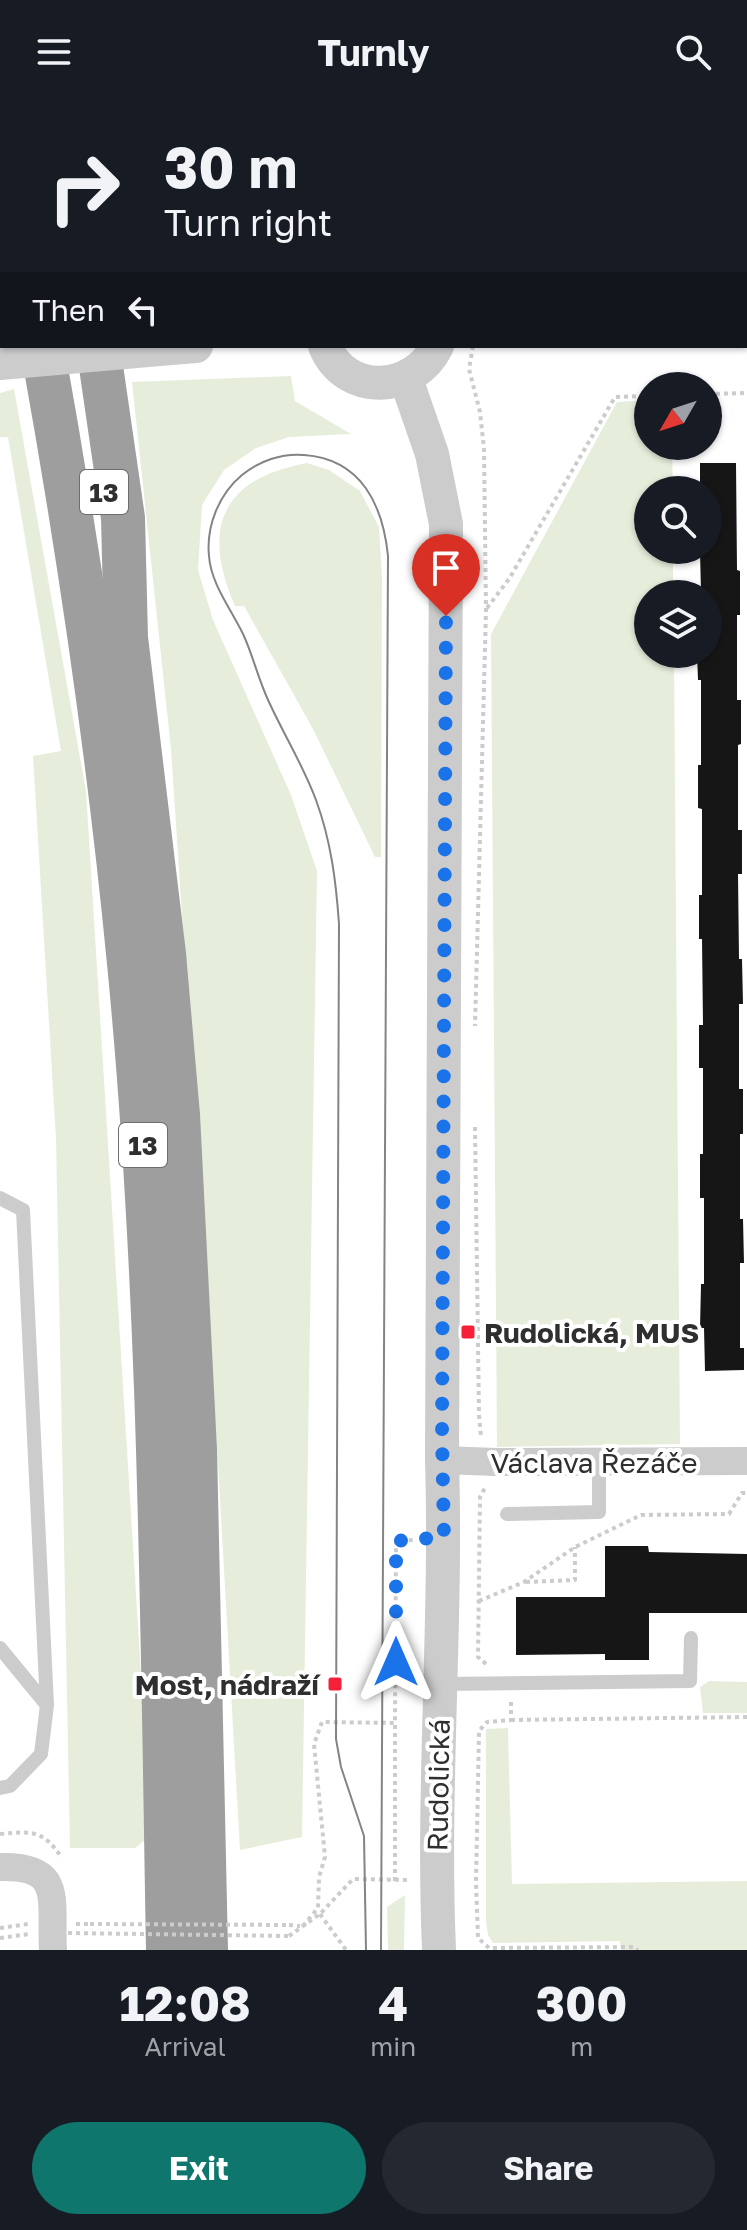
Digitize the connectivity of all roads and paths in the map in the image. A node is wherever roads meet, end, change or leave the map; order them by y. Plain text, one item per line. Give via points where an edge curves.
1 (23, 348) edge
2 (42, 348) edge
3 (79, 348) edge
4 (98, 348) edge
5 (171, 348) edge
6 (326, 348) edge
7 (436, 348) edge
8 (473, 348) edge
9 (0, 363) edge
10 (406, 379) junction
11 (747, 393) edge
12 (722, 394) edge
13 (634, 396) edge
14 (486, 610) junction
15 (108, 637) junction
16 (475, 1039) dead end
17 (475, 1118) dead end
18 (0, 1198) edge
19 (479, 1415) dead end
20 (442, 1460) junction
21 (747, 1461) edge
22 (496, 1462) junction
23 (599, 1462) junction
24 (747, 1493) edge
25 (507, 1514) dead end
26 (444, 1537) junction
27 (480, 1537) junction
28 (575, 1547) junction
29 (524, 1582) junction
30 (479, 1601) junction
31 (691, 1638) dead end
32 (0, 1648) edge
33 (489, 1667) dead end
34 (441, 1684) junction
35 (511, 1702) dead end
36 (47, 1705) junction
37 (747, 1717) edge
38 (511, 1720) junction
39 (395, 1723) junction
40 (0, 1788) edge
41 (0, 1867) edge
42 (372, 1880) dead end
43 (395, 1881) dead end
44 (320, 1914) junction
45 (39, 1924) dead end
46 (90, 1924) dead end
47 (303, 1926) junction
48 (0, 1928) edge
49 (0, 1938) edge
50 (54, 1939) edge
51 (168, 1950) edge
52 (206, 1950) edge
53 (346, 1950) edge
54 (439, 1950) edge
55 (513, 1950) edge
56 (638, 1950) edge

1 - 15 highway via 52,500
2 - 15 highway, 13
3 - 15 highway, 13
4 - 15 highway via 123,518
5 - 9 street, bridge
6 - 10 street via 353,377 388,384
7 - 10 street
8 - 14 path via 469,369 484,449
10 - 20 street, Rudolická via 432,454 446,524
11 - 12 path
13 - 14 path via 615,397
14 - 16 path
15 - 51 highway, 13 via 150,1260
15 - 52 highway, 13 via 164,954 179,1130 195,1449
17 - 19 path
18 - 36 lane via 23,1210
20 - 22 street, Václava Řezáče
20 - 26 street, Rudolická
21 - 23 street, Václava Řezáče
22 - 23 street, Václava Řezáče
22 - 27 path via 498,1480 487,1484 480,1497
23 - 25 lane via 599,1512
24 - 28 path via 729,1514 641,1515
26 - 27 path
26 - 34 street, Rudolická
26 - 39 path via 396,1541
27 - 30 path
28 - 29 path
28 - 29 path via 575,1580
29 - 30 path
30 - 33 path via 478,1657
31 - 34 lane via 690,1681
32 - 36 lane
34 - 54 street, Rudolická
35 - 38 path
36 - 40 lane via 41,1754 10,1786
37 - 38 path
38 - 55 path via 487,1722 479,1731 476,1882 478,1938 489,1948
39 - 43 path
39 - 47 path via 322,1722 314,1744 325,1857 318,1908
41 - 50 street via 36,1870 48,1881
42 - 44 path via 353,1879
44 - 47 path
44 - 53 path
45 - 48 path
46 - 47 path, bridge
47 - 50 path, bridge via 289,1936
49 - 50 path
55 - 56 path

